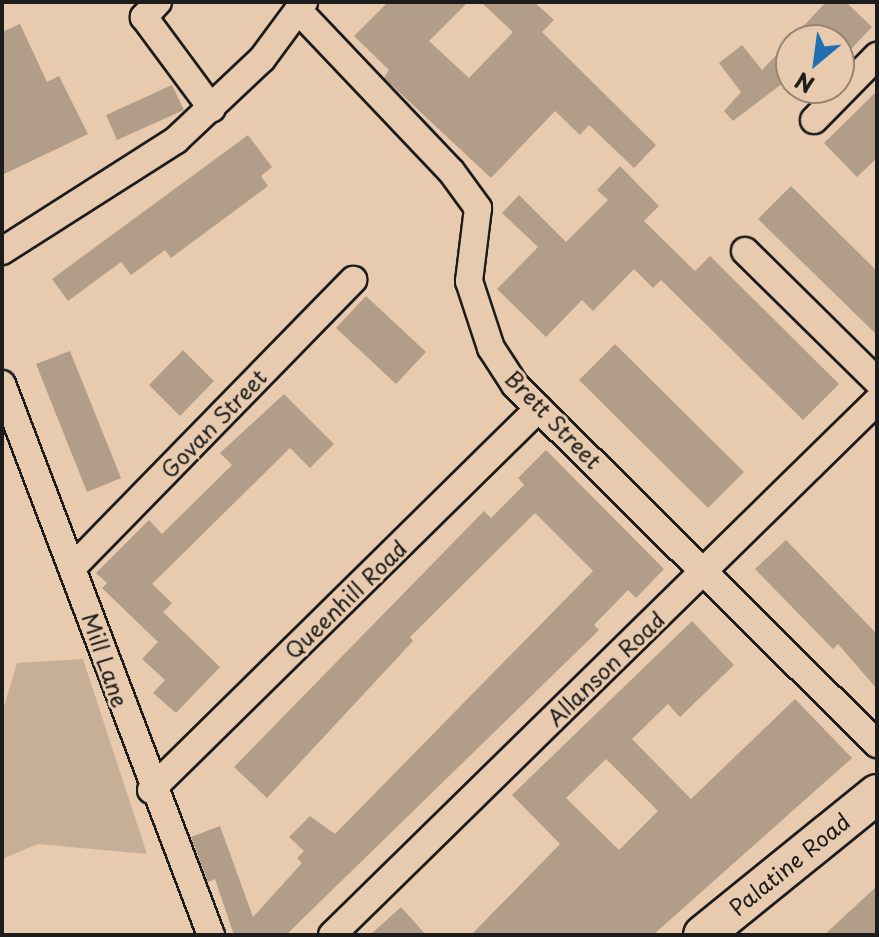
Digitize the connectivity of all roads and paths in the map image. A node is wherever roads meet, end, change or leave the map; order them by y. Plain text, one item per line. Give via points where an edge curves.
1 (158, 2) edge
2 (301, 6) edge
3 (877, 56) edge
4 (212, 109) junction
5 (814, 120) dead end
6 (2, 251) edge
7 (745, 251) dead end
8 (353, 280) dead end
9 (877, 381) edge
10 (2, 384) edge
11 (877, 401) edge
12 (539, 408) junction
13 (74, 566) junction
14 (704, 571) junction
15 (877, 744) edge
16 (151, 790) junction
17 (877, 794) edge
18 (211, 935) edge
19 (332, 935) edge
20 (703, 935) edge

1 - 4 street via 144,17
2 - 4 street via 262,59
2 - 12 street, Brett Street via 451,171 478,208 469,281 491,348
3 - 5 street
4 - 6 street via 176,140
7 - 9 street
8 - 13 street, Govan Street
10 - 13 street, Mill Lane
11 - 14 street, Allanson Road
12 - 14 street, Brett Street
12 - 16 street, Queenhill Road
13 - 16 street, Mill Lane
14 - 15 street, Brett Street
14 - 19 street, Allanson Road
16 - 18 street, Mill Lane
17 - 20 main road, Palatine Road

